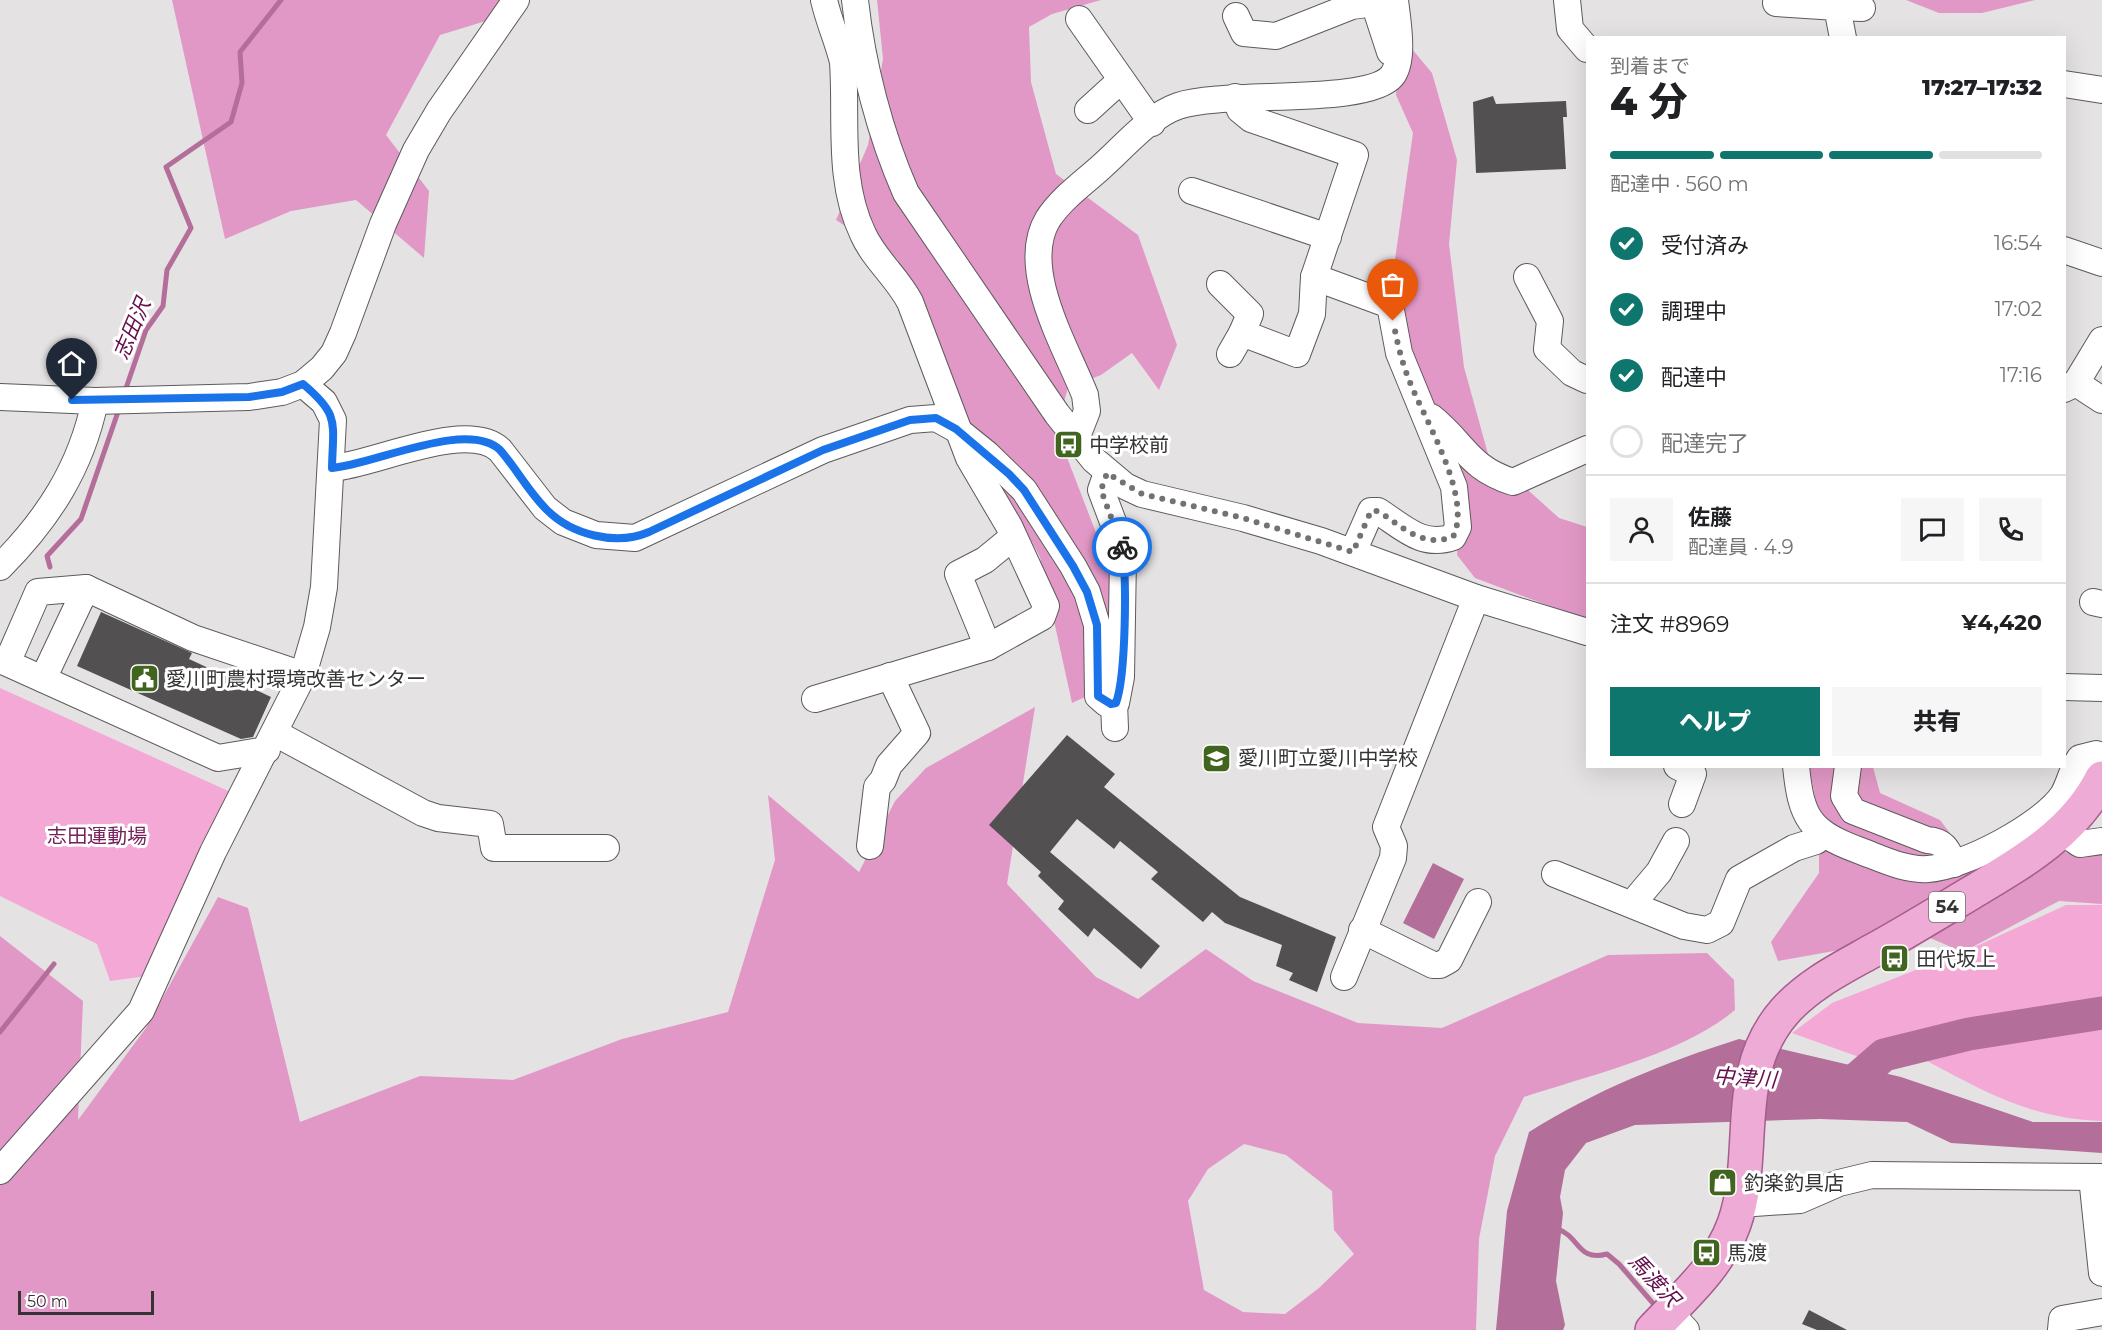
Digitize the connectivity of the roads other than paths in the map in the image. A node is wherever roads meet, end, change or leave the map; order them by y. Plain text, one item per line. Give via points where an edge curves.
1 (516, 0) edge
2 (824, 0) edge
3 (855, 0) edge
4 (1395, 0) edge
5 (1567, 0) edge
6 (1776, 3) dead end
7 (1324, 8) edge
8 (1236, 16) dead end
9 (1079, 19) dead end
10 (1843, 36) edge
11 (1586, 48) edge
12 (1397, 63) junction
13 (1121, 80) junction
14 (2066, 84) edge
15 (2102, 90) edge
16 (1235, 97) junction
17 (1088, 110) dead end
18 (1152, 123) junction
19 (1192, 191) dead end
20 (1328, 237) junction
21 (2066, 246) edge
22 (2102, 263) edge
23 (1314, 277) junction
24 (1527, 277) dead end
25 (1220, 284) dead end
26 (2102, 340) edge
27 (1586, 380) edge
28 (303, 384) junction
29 (2070, 386) edge
30 (0, 397) edge
31 (112, 400) junction
32 (2102, 400) edge
33 (1425, 412) junction
34 (956, 429) junction
35 (1076, 439) junction
36 (1586, 451) edge
37 (332, 468) junction
38 (1107, 473) junction
39 (1013, 537) junction
40 (1353, 552) junction
41 (0, 567) edge
42 (86, 588) junction
43 (1476, 598) junction
44 (1586, 632) edge
45 (988, 647) junction
46 (303, 675) junction
47 (890, 676) junction
48 (43, 679) junction
49 (2066, 687) edge
50 (2102, 688) edge
51 (814, 699) dead end
52 (271, 742) junction
53 (2102, 756) edge
54 (1796, 768) edge
55 (1848, 768) edge
56 (1689, 771) edge
57 (2102, 778) edge
58 (1682, 804) dead end
59 (2062, 832) junction
60 (1821, 833) junction
61 (1676, 841) dead end
62 (2102, 841) edge
63 (870, 846) dead end
64 (606, 848) dead end
65 (1954, 864) junction
66 (1555, 874) dead end
67 (1478, 902) dead end
68 (1632, 904) junction
69 (1362, 930) junction
70 (1344, 977) dead end
71 (0, 1171) edge
72 (2097, 1177) edge
73 (1741, 1192) junction
74 (2102, 1273) edge
75 (2102, 1312) edge
76 (1669, 1324) edge
77 (2061, 1330) edge

1 - 28 street via 416,150 334,353
2 - 34 street via 843,62 846,180 856,217 871,251 910,302
3 - 35 street via 862,46 890,157 906,193
4 - 12 street
5 - 11 street via 1570,29
6 - 10 street via 1850,8
7 - 8 street via 1276,36 1244,33
7 - 12 street via 1374,3
9 - 13 street
12 - 16 street via 1394,75 1373,87 1320,96
13 - 17 street
13 - 18 street
14 - 15 street
16 - 18 street via 1178,106
16 - 20 street via 1240,110 1251,118 1355,155
18 - 35 street via 1059,205 1048,220 1037,252 1041,286 1085,395 1087,411
19 - 20 street
20 - 23 street
21 - 22 street
23 - 25 street via 1311,314 1297,354 1236,343 1250,314
23 - 33 street via 1390,305 1399,353
24 - 27 street via 1550,321 1547,350 1572,373
26 - 29 street
28 - 31 street via 249,397
28 - 37 street via 324,402 333,420
29 - 32 street
30 - 31 street
31 - 41 street via 82,447 57,499 31,536
33 - 36 street via 1442,425 1475,464 1513,482
33 - 40 street via 1454,487 1458,527 1453,537 1427,541 1378,511 1371,511
34 - 37 street via 936,418 910,420 823,450 649,532 621,539 585,532 552,515 492,442 433,443
34 - 38 street via 1024,490 1083,584 1097,625 1098,696 1115,716 1121,668 1124,569 1121,543 1101,490
34 - 39 street
35 - 38 street
37 - 46 street via 324,587
38 - 40 street via 1142,494 1243,518
39 - 45 street via 985,560 957,573
39 - 45 street via 1046,606 1042,617
40 - 43 street
42 - 46 street via 193,638
42 - 48 street
42 - 48 street via 38,592 7,663
43 - 44 street
43 - 69 street via 1386,827 1394,846 1393,858
45 - 47 street
46 - 52 street
47 - 51 street
47 - 63 street via 917,733 889,765 877,787
48 - 52 street via 218,758
49 - 50 street
52 - 64 street via 423,813 490,824 494,848
52 - 71 street via 213,852 141,1011
53 - 65 street via 2080,758 2062,795 2032,822
54 - 60 street via 1802,806 1808,820
55 - 65 street via 1844,796 1853,811 1938,841 1946,846
56 - 58 street
57 - 59 main road, 54 via 2089,801
59 - 62 street via 2080,844
59 - 73 main road, 54 via 2019,864 1824,978 1777,1021 1760,1053 1751,1086
60 - 65 street via 1916,869
60 - 68 street via 1816,841 1794,848 1739,879 1721,923 1707,930 1684,926
61 - 68 street via 1659,872
66 - 68 street
67 - 69 street via 1449,960 1440,965 1432,965
69 - 70 street
72 - 73 street via 1872,1175 1839,1183 1800,1200
72 - 74 street
73 - 76 main road, 54 via 1731,1231 1714,1263
75 - 77 street via 2062,1320

